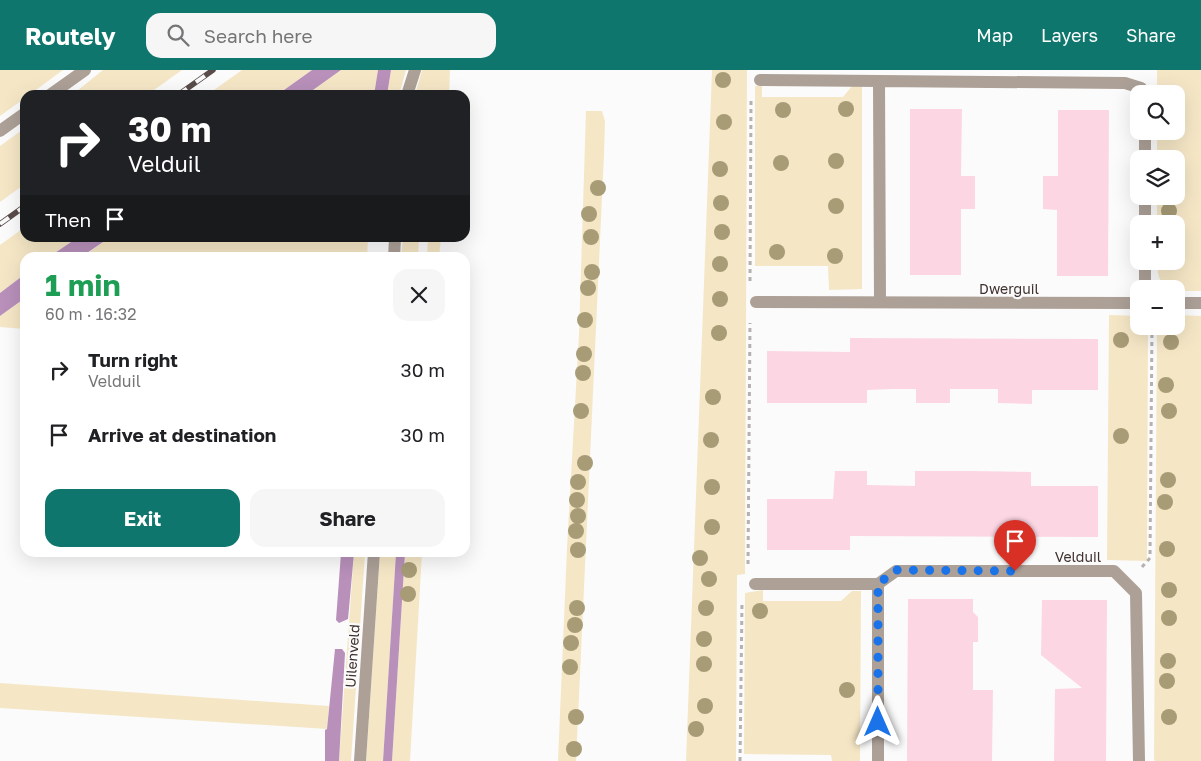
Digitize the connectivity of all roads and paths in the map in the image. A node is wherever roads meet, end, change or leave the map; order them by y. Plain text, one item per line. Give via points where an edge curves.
1 (85, 70) edge
2 (415, 70) edge
3 (760, 80) dead end
4 (879, 80) junction
5 (1131, 85) edge
6 (57, 90) edge
7 (409, 90) edge
8 (751, 99) dead end
9 (20, 117) edge
10 (0, 131) edge
11 (750, 283) dead end
12 (756, 302) dead end
13 (880, 302) junction
14 (1130, 303) edge
15 (1185, 303) edge
16 (1201, 303) edge
17 (750, 322) dead end
18 (1152, 335) edge
19 (374, 557) edge
20 (751, 579) joint
21 (878, 584) junction
22 (1127, 584) junction
23 (742, 597) dead end
24 (360, 761) edge
25 (740, 761) edge
26 (878, 761) edge
27 (1139, 761) edge

1 - 6 street
2 - 7 street
3 - 4 street
4 - 5 street
4 - 13 street
8 - 11 path
9 - 10 street
12 - 13 street, Dwerguil
13 - 14 street, Dwerguil
15 - 16 street
17 - 20 path
18 - 22 path via 1150,558
19 - 24 street, Uilenveld
20 - 21 street
21 - 22 street, Velduil via 896,570 1114,572
21 - 26 street
22 - 27 street via 1136,593
23 - 25 path

